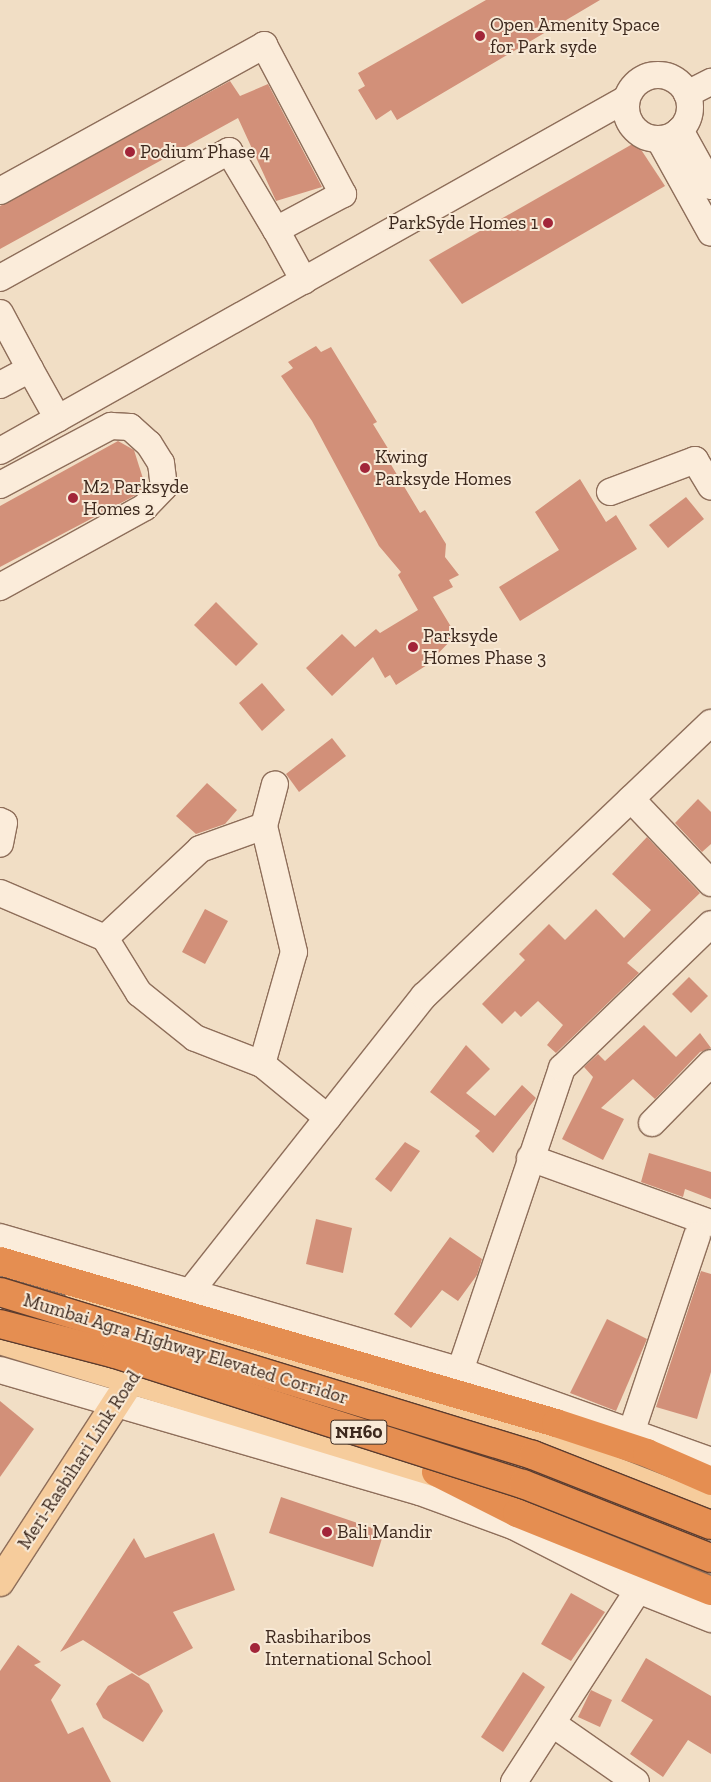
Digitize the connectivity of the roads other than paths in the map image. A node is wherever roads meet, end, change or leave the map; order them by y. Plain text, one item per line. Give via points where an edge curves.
1 (711, 82) edge
2 (687, 94) junction
3 (626, 99) junction
4 (670, 134) junction
5 (711, 186) edge
6 (0, 191) edge
7 (276, 230) junction
8 (711, 233) edge
9 (0, 278) edge
10 (304, 280) junction
11 (0, 313) edge
12 (30, 369) junction
13 (0, 386) edge
14 (58, 419) junction
15 (0, 451) edge
16 (0, 485) edge
17 (711, 487) edge
18 (610, 492) dead end
19 (0, 587) edge
20 (711, 723) edge
21 (275, 784) dead end
22 (631, 799) junction
23 (0, 821) edge
24 (264, 826) junction
25 (0, 844) edge
26 (711, 883) edge
27 (0, 893) edge
28 (710, 927) edge
29 (105, 938) junction
30 (711, 1063) edge
31 (262, 1064) junction
32 (328, 1118) junction
33 (652, 1123) dead end
34 (530, 1158) junction
35 (704, 1230) edge
36 (0, 1237) edge
37 (0, 1261) edge
38 (0, 1280) edge
39 (0, 1292) edge
40 (176, 1310) junction
41 (0, 1324) edge
42 (0, 1340) edge
43 (0, 1370) edge
44 (460, 1370) junction
45 (133, 1378) junction
46 (118, 1401) junction
47 (632, 1430) junction
48 (711, 1460) edge
49 (436, 1472) junction
50 (711, 1481) edge
51 (711, 1509) edge
52 (711, 1525) edge
53 (711, 1558) edge
54 (711, 1571) edge
55 (0, 1582) edge
56 (638, 1590) junction
57 (711, 1592) edge
58 (711, 1619) edge
59 (553, 1724) junction
60 (514, 1782) edge
61 (636, 1782) edge

1 - 2 street
2 - 3 street via 674,79 655,75 636,82
2 - 4 street via 689,113
3 - 4 street via 634,128
3 - 10 street
4 - 5 street
4 - 8 street
6 - 7 street via 264,45 343,194
7 - 9 street via 229,151
7 - 10 street
10 - 14 street
11 - 12 street
12 - 13 street
12 - 14 street
14 - 15 street
16 - 19 street via 110,426 130,428 149,444 161,463 164,488 145,508
17 - 18 street via 695,460
20 - 22 street
21 - 24 street
22 - 26 street
22 - 32 street via 424,996
23 - 25 street via 4,823
24 - 29 street via 200,849
24 - 31 street via 294,952
27 - 29 street
28 - 34 street via 562,1068
29 - 31 street via 139,993 195,1038
30 - 33 street
31 - 32 street
32 - 40 street
34 - 35 street
34 - 44 street
35 - 47 street
36 - 40 street
37 - 40 highway
38 - 40 main road
39 - 52 highway, Mumbai Agra Highway Elevated Corridor / NH60, bridge via 533,1455
40 - 44 street
40 - 45 main road, Meri-Rasbihari Link Road
40 - 50 highway via 556,1423 647,1453
40 - 51 main road via 535,1440
41 - 53 highway, Mumbai Agra Highway Elevated Corridor / NH60, bridge via 115,1354 523,1484
42 - 45 main road
43 - 46 street
44 - 47 street
45 - 46 main road, Meri-Rasbihari Link Road
45 - 49 main road
46 - 55 main road, Meri-Rasbihari Link Road
46 - 56 street via 439,1498 513,1526
47 - 48 street
49 - 54 main road via 524,1497
49 - 57 highway via 517,1513
56 - 58 street
56 - 59 street
59 - 60 street
59 - 61 street

